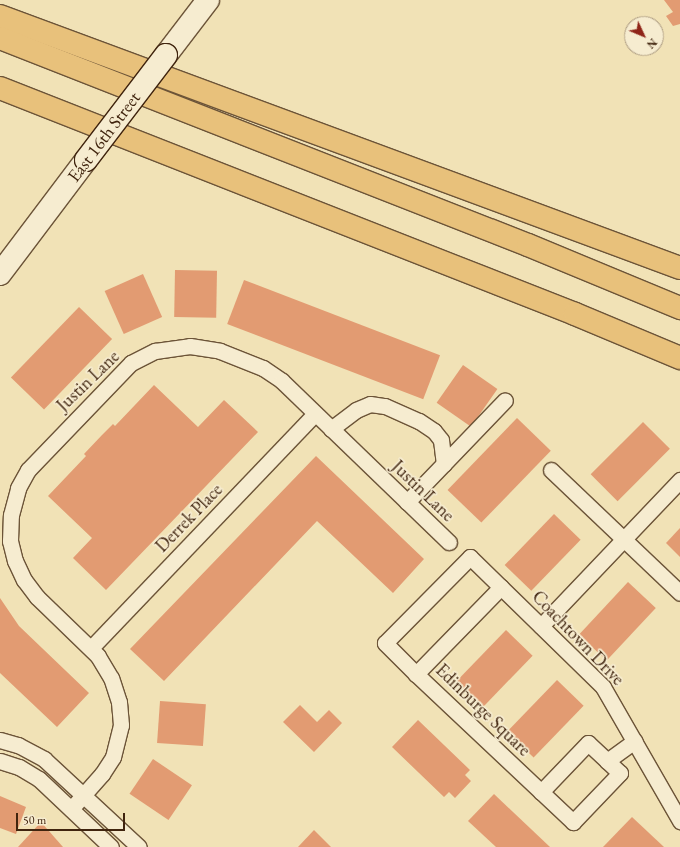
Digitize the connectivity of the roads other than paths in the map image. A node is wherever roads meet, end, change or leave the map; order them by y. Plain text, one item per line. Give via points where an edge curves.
1 (208, 0) edge
2 (0, 16) edge
3 (0, 38) edge
4 (0, 88) edge
5 (680, 268) edge
6 (0, 274) edge
7 (680, 308) edge
8 (680, 358) edge
9 (505, 400) dead end
10 (315, 414) junction
11 (331, 429) junction
12 (444, 464) junction
13 (551, 470) dead end
14 (680, 480) edge
15 (407, 502) junction
16 (624, 539) junction
17 (449, 542) dead end
18 (501, 587) junction
19 (680, 593) edge
20 (541, 626) junction
21 (91, 648) junction
22 (416, 674) junction
23 (0, 740) edge
24 (635, 741) junction
25 (0, 761) edge
26 (607, 761) junction
27 (541, 792) junction
28 (84, 795) junction
29 (71, 809) junction
30 (680, 821) edge
31 (111, 847) edge
32 (139, 847) edge

1 - 6 street, East 16th Street, bridge
2 - 5 highway
3 - 7 highway via 528,245
4 - 8 highway via 575,314
9 - 12 street
10 - 11 street, Justin Lane
10 - 21 street, Derrek Place
10 - 21 street, Justin Lane via 269,372 210,348 185,346 155,351 131,363 116,377 28,470 18,488 11,514 10,541 15,561 24,580 37,597
11 - 12 street via 356,410 370,404 385,406 419,421 434,431 441,440
11 - 15 street, Justin Lane
12 - 15 street
13 - 16 street
14 - 16 street
15 - 17 street, Justin Lane
16 - 19 street
16 - 20 street
18 - 20 street, Coachtown Drive
18 - 22 street, Edinburge Square
18 - 22 street, Coachtown Drive via 470,557 385,644
20 - 24 street, Coachtown Drive via 603,687
21 - 28 street, Justin Lane via 105,667 116,690 121,725 113,757
22 - 27 street, Edinburge Square
23 - 28 street via 18,745 44,759
24 - 26 street
24 - 30 street, Coachtown Drive
25 - 29 street via 29,772
26 - 27 street, Edinburge Square via 588,743
26 - 27 street, Edinburge Square via 620,773 574,822
28 - 29 street, Justin Lane
28 - 32 street
29 - 31 street

